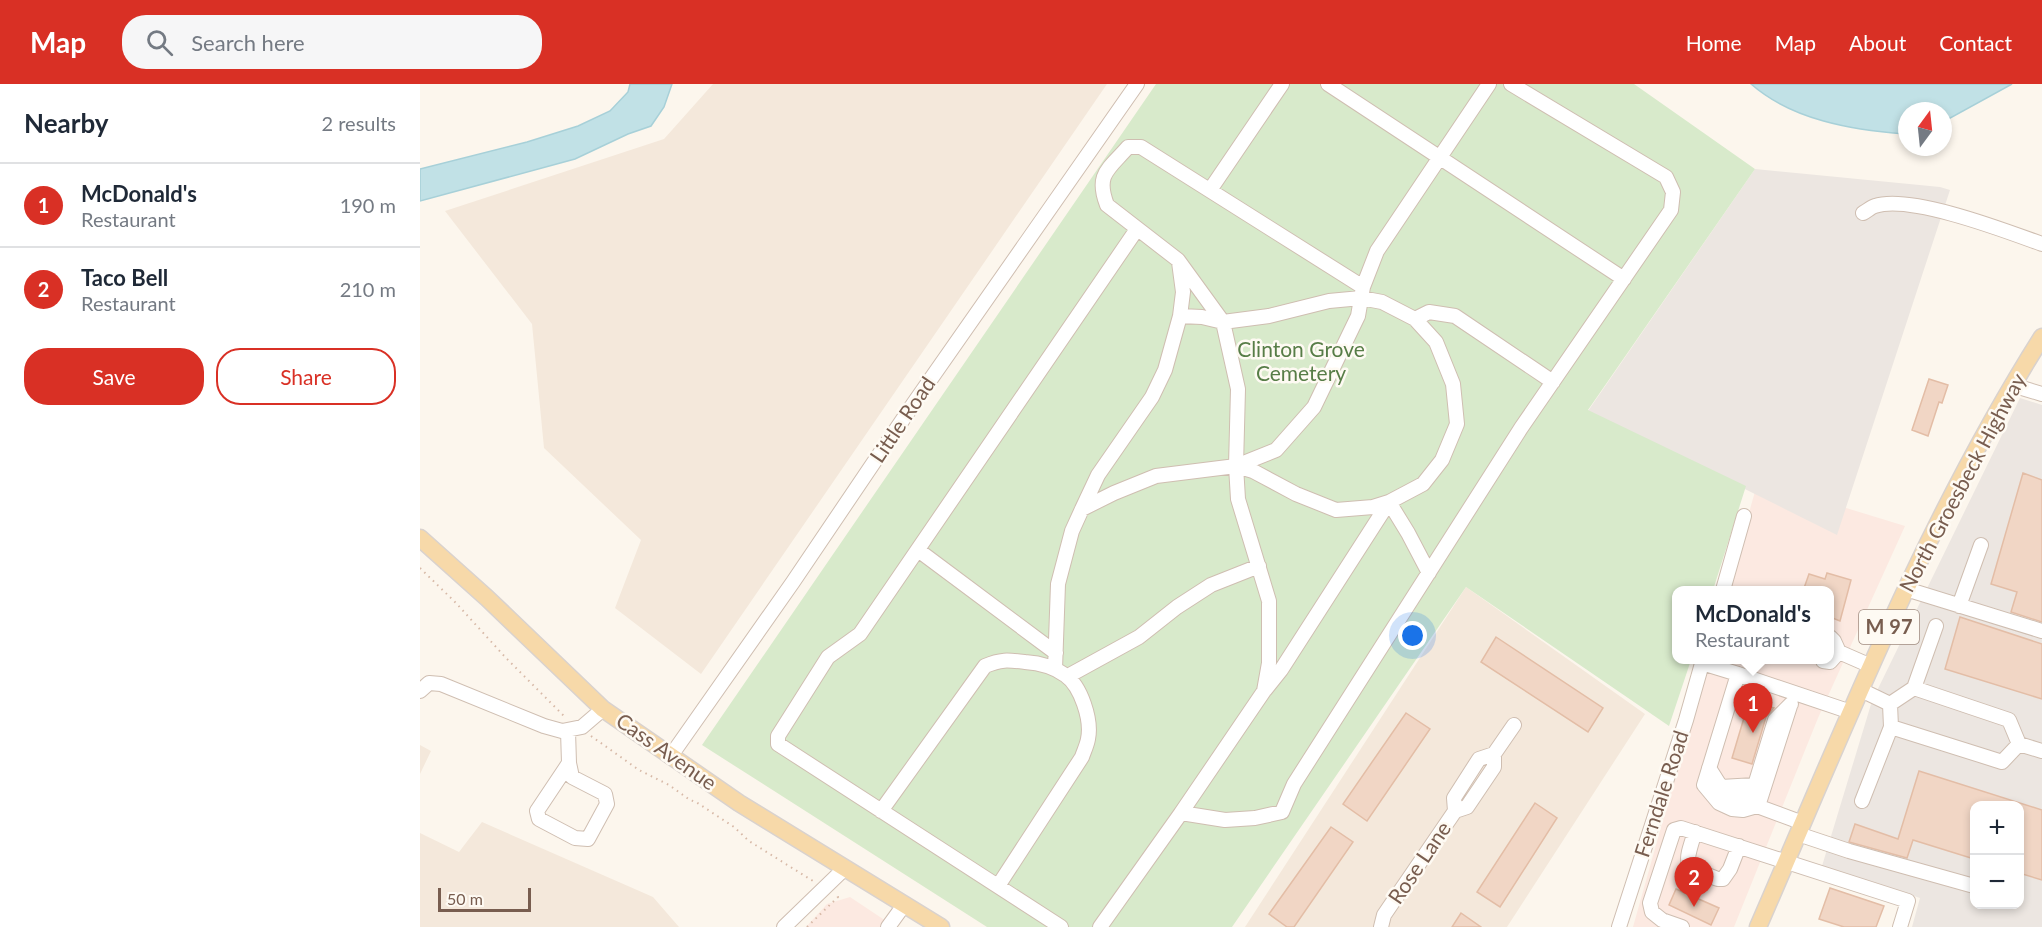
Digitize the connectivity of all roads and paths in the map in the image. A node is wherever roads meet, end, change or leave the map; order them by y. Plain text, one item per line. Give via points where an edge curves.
1 (1137, 84) edge
2 (1282, 84) edge
3 (1328, 84) edge
4 (1489, 84) edge
5 (1511, 84) edge
6 (1439, 158) junction
7 (1210, 190) junction
8 (1863, 213) dead end
9 (1137, 229) junction
10 (2042, 244) edge
11 (1178, 260) junction
12 (1624, 279) junction
13 (1362, 292) junction
14 (1180, 316) junction
15 (1415, 319) junction
16 (1223, 322) junction
17 (2042, 337) edge
18 (1553, 382) junction
19 (2012, 385) junction
20 (2042, 394) edge
21 (1236, 466) junction
22 (1389, 502) junction
23 (1082, 509) junction
24 (1744, 516) dead end
25 (420, 538) edge
26 (1981, 545) dead end
27 (918, 550) junction
28 (1259, 566) junction
29 (420, 568) edge
30 (1429, 573) junction
31 (1724, 586) edge
32 (1906, 589) junction
33 (1959, 606) junction
34 (1936, 626) dead end
35 (2042, 631) edge
36 (1834, 641) edge
37 (1839, 652) junction
38 (1056, 653) junction
39 (1834, 658) edge
40 (1702, 664) edge
41 (1711, 664) edge
42 (1871, 666) junction
43 (1055, 669) junction
44 (1738, 674) junction
45 (1068, 676) junction
46 (1914, 688) junction
47 (1861, 690) junction
48 (420, 691) edge
49 (1264, 691) junction
50 (1793, 699) junction
51 (1890, 704) junction
52 (603, 709) junction
53 (558, 712) dead end
54 (1851, 712) junction
55 (1514, 725) dead end
56 (1891, 727) junction
57 (568, 731) junction
58 (590, 735) dead end
59 (2019, 744) junction
60 (2042, 751) edge
61 (670, 757) junction
62 (569, 763) junction
63 (1709, 768) junction
64 (1862, 801) dead end
65 (1758, 806) junction
66 (881, 811) junction
67 (1181, 813) junction
68 (1801, 828) junction
69 (1695, 832) junction
70 (1739, 846) junction
71 (1787, 861) junction
72 (844, 869) junction
73 (801, 873) dead end
74 (1970, 885) edge
75 (998, 886) junction
76 (838, 897) dead end
77 (904, 905) junction
78 (1382, 921) edge
79 (787, 926) edge
80 (1764, 926) edge
81 (807, 927) edge
82 (888, 927) edge
83 (941, 927) edge
84 (1061, 927) edge
85 (1100, 927) edge
86 (1369, 927) edge
87 (1619, 927) edge
88 (1682, 927) edge
89 (1900, 927) edge

1 - 61 street, Little Road
2 - 7 street
3 - 6 street
4 - 6 street
5 - 12 street via 1665,177 1674,192 1671,210
6 - 12 street
6 - 13 street via 1377,251
7 - 9 street via 1141,147 1128,147 1103,176 1102,193 1107,205
7 - 13 street
8 - 10 street via 1888,204 1914,206 1999,228
9 - 11 street
9 - 27 street
11 - 14 street via 1183,292
11 - 16 street
12 - 18 street
13 - 15 street
13 - 16 street via 1269,316
13 - 21 street via 1358,316 1314,407 1276,450
14 - 16 street
14 - 23 street via 1165,370 1152,398 1098,475
15 - 18 street via 1429,312 1455,316
15 - 22 street via 1436,342 1453,384 1457,424 1442,460 1423,484
16 - 21 street via 1238,388
17 - 19 main road, North Groesbeck Highway / M 97
18 - 30 street
19 - 20 street
19 - 32 main road, North Groesbeck Highway / M 97
21 - 22 street via 1336,510
21 - 23 street via 1156,476
21 - 28 street via 1238,499
22 - 30 street
22 - 49 street
23 - 38 street via 1058,584
24 - 31 street
25 - 52 main road, Cass Avenue
26 - 33 street
27 - 38 street
27 - 66 street via 860,634 828,657 778,736 778,744
28 - 45 street via 1211,585 1139,637
28 - 49 street via 1269,601 1269,663
29 - 53 path
30 - 67 street via 1294,784 1282,812 1225,820
32 - 33 street
32 - 42 main road, North Groesbeck Highway / M 97
33 - 35 street
34 - 46 street
36 - 37 street
37 - 39 street
37 - 42 street
38 - 43 street
40 - 87 street, Ferndale Road
41 - 44 street
42 - 47 main road, North Groesbeck Highway / M 97
43 - 45 street
43 - 66 street via 1000,659 985,666
44 - 50 street
44 - 63 street
45 - 75 street via 1081,697 1089,739 1082,757
46 - 51 street
46 - 59 street via 2009,720
47 - 51 street
47 - 54 main road, North Groesbeck Highway / M 97
48 - 57 street via 429,683 441,684 544,726
49 - 67 street
50 - 54 street
50 - 63 street via 1775,720 1755,785 1721,787
50 - 65 street
51 - 56 street
52 - 57 street via 582,727
52 - 61 main road, Cass Avenue
54 - 68 main road, North Groesbeck Highway / M 97
55 - 78 street, Rose Lane via 1494,754 1494,767 1467,807 1455,811
56 - 59 street via 2002,762
56 - 64 street
57 - 62 street
58 - 73 path
59 - 60 street
61 - 72 main road, Cass Avenue
62 - 62 street via 572,777 605,795 607,804 588,839 575,838 539,819 537,811
63 - 65 street via 1704,785 1719,803 1743,810
65 - 68 street
66 - 75 street
67 - 85 street
68 - 71 main road, North Groesbeck Highway / M 97
68 - 74 street via 1849,851
69 - 70 street
69 - 70 street via 1687,861 1693,869 1718,879 1723,879 1730,869
69 - 88 street via 1674,830 1650,903 1652,912 1662,920
70 - 71 street
71 - 80 main road, North Groesbeck Highway / M 97
71 - 89 street via 1908,901
72 - 77 main road, Cass Avenue
72 - 79 street
75 - 84 street
76 - 81 path
77 - 82 street
77 - 83 main road, Cass Avenue
78 - 86 street, Rose Lane

